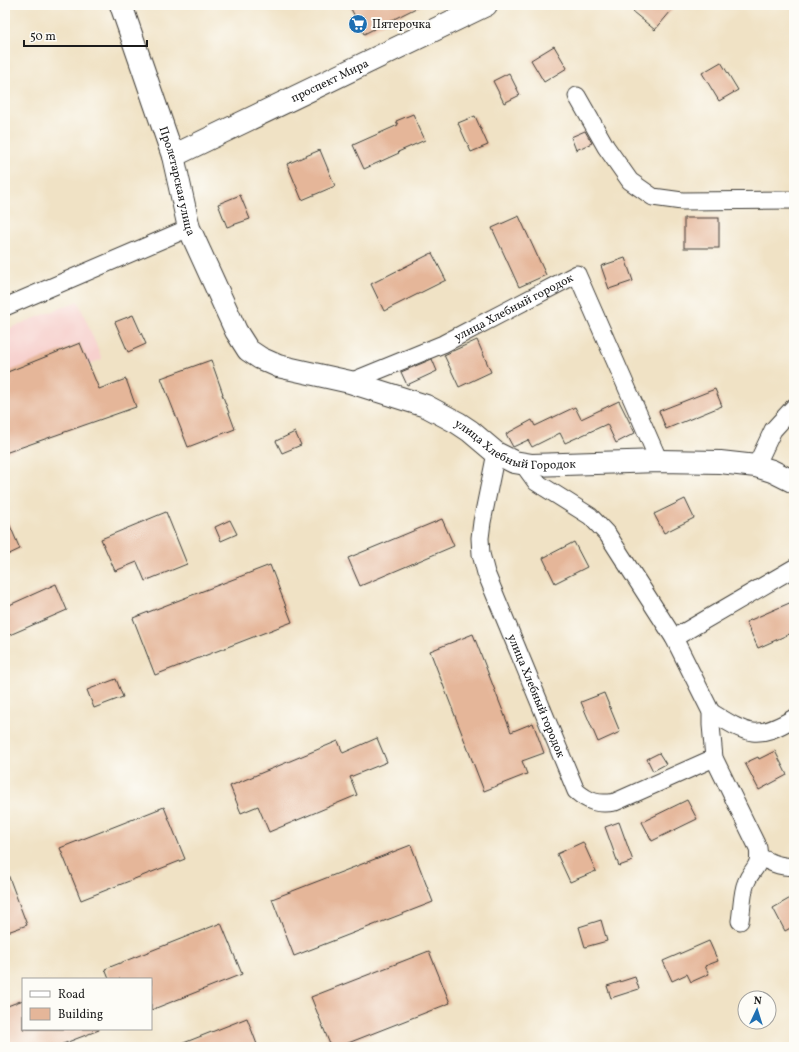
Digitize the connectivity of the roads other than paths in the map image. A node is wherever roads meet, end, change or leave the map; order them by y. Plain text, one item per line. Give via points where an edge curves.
1 (121, 5) edge
2 (486, 5) edge
3 (577, 96) dead end
4 (173, 156) junction
5 (794, 200) edge
6 (189, 228) junction
7 (5, 307) edge
8 (248, 350) joint
9 (350, 382) junction
10 (794, 407) edge
11 (496, 453) junction
12 (659, 461) junction
13 (523, 464) junction
14 (756, 466) junction
15 (794, 482) edge
16 (794, 568) edge
17 (674, 638) junction
18 (711, 712) junction
19 (794, 718) edge
20 (714, 758) junction
21 (759, 857) junction
22 (794, 866) edge
23 (740, 921) dead end

1 - 4 street, Пролетарская улица
2 - 4 street, проспект Мира
3 - 5 street via 606,147 630,181 653,198 682,201
4 - 6 street, Пролетарская улица
6 - 7 street
6 - 8 street, Пролетарская улица via 236,331
8 - 9 street, улица Хлебный Городок via 278,366
9 - 11 street, улица Хлебный Городок via 426,406 470,431
9 - 12 street, улица Хлебный городок via 443,344 577,274
10 - 14 street via 773,430
11 - 13 street, улица Хлебный Городок
11 - 20 street, улица Хлебный городок via 482,522 481,554 489,580 576,791 596,802 615,802
12 - 13 street, улица Хлебный Городок
12 - 14 street, улица Хлебный Городок via 720,462
13 - 17 street, улица Хлебный городок via 536,482 590,516 608,535
14 - 15 street, улица Хлебный Городок
16 - 17 street
17 - 18 street, улица Хлебный городок
18 - 19 street via 737,728 755,733 777,728
18 - 20 street, улица Хлебный городок
20 - 21 street, улица Хлебный городок via 758,848
21 - 22 street via 777,865
21 - 23 street via 746,882

